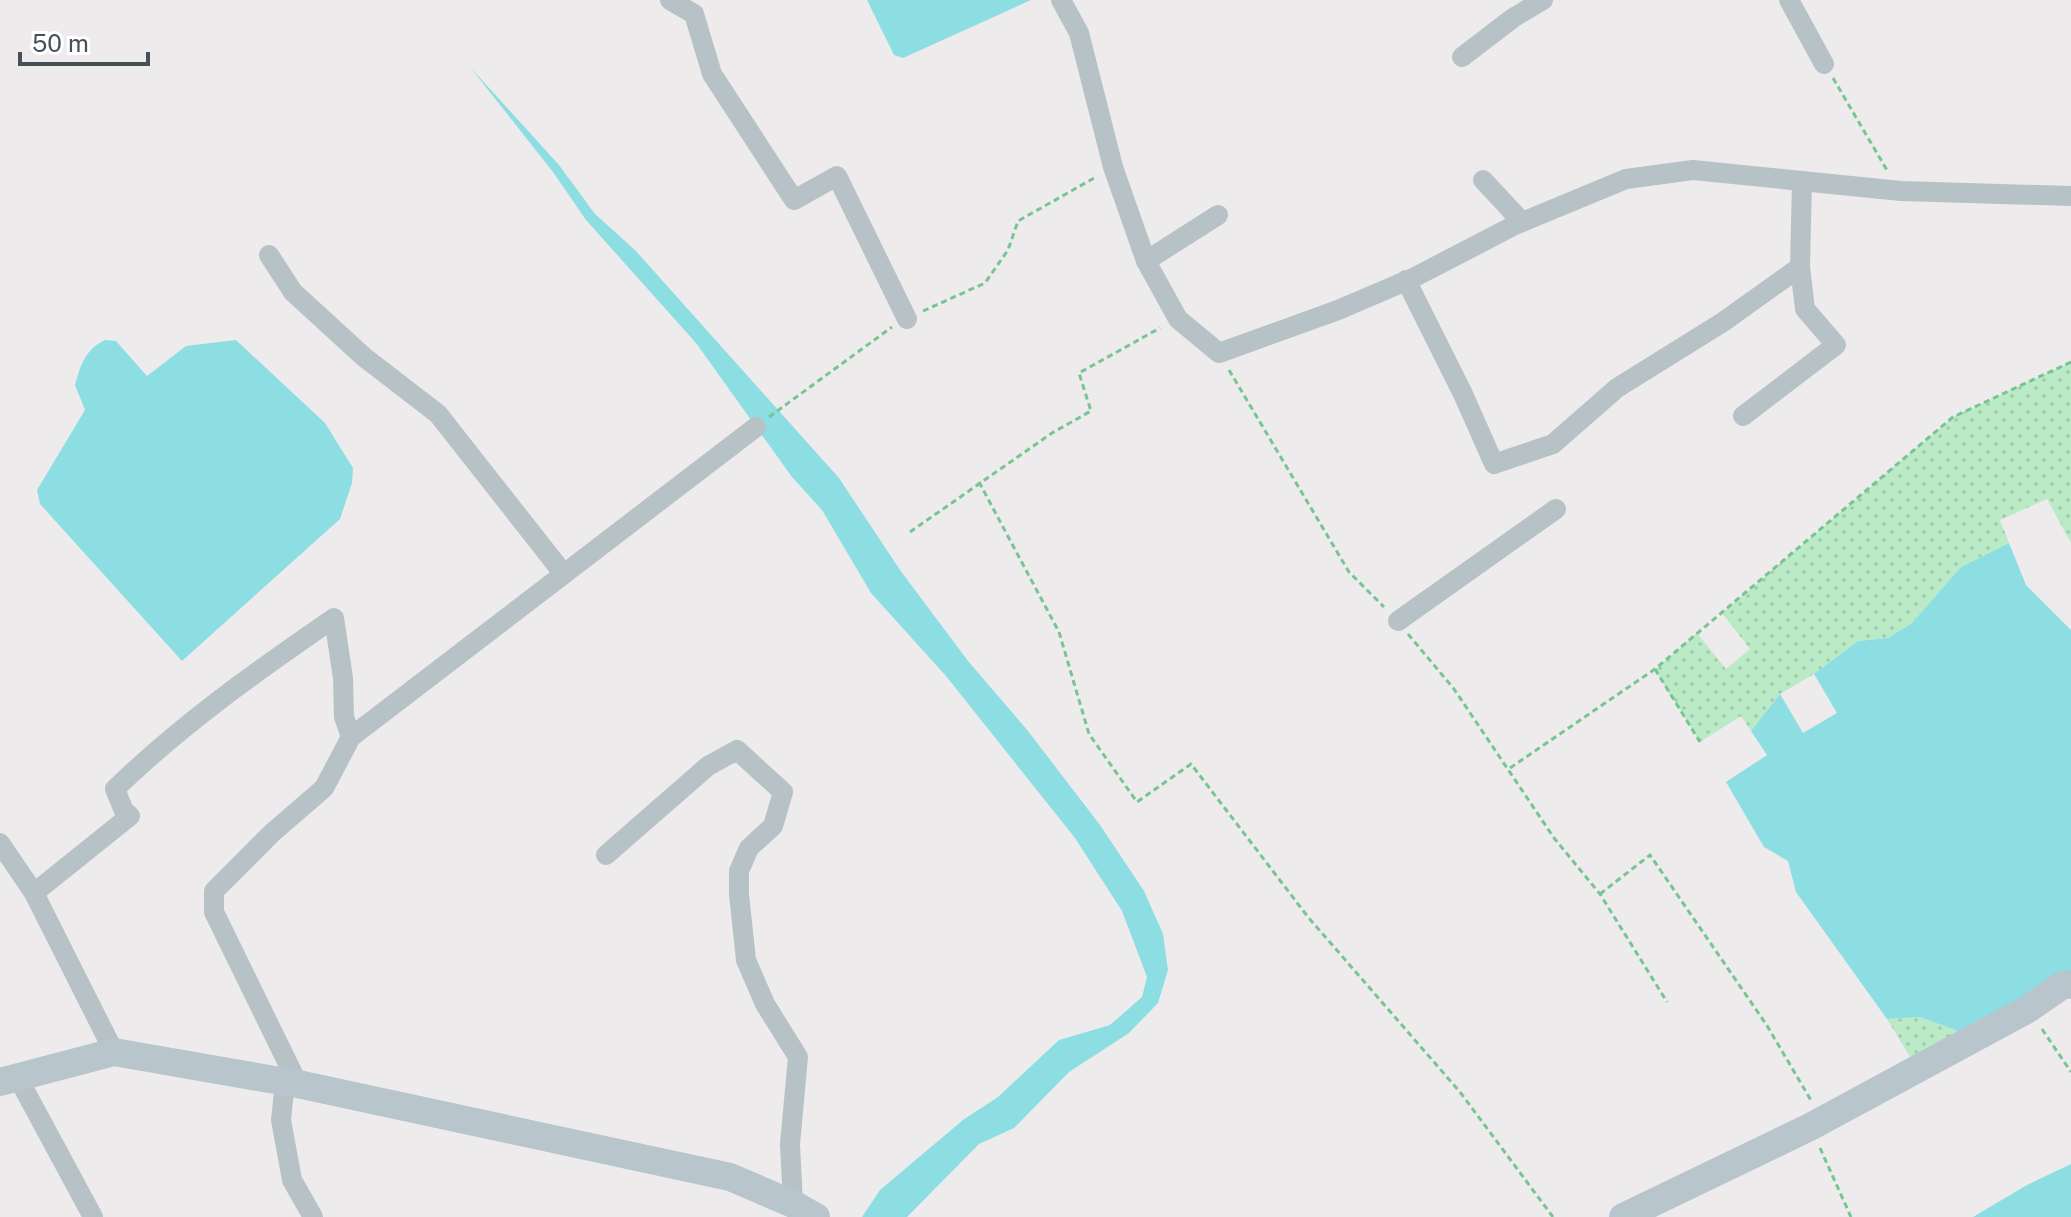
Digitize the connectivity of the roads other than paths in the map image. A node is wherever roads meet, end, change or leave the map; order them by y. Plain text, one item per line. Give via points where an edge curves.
1 (670, 0) edge
2 (1061, 0) edge
3 (1543, 0) edge
4 (1789, 0) edge
5 (1462, 57) dead end
6 (1824, 64) road end
7 (1483, 180) dead end
8 (1802, 181) junction
9 (2071, 196) edge
10 (1218, 215) dead end
11 (1522, 222) junction
12 (269, 255) dead end
13 (1146, 261) junction
14 (1800, 267) junction
15 (1406, 280) junction
16 (907, 319) dead end
17 (1743, 416) dead end
18 (756, 427) dead end
19 (1556, 509) dead end
20 (563, 573) junction
21 (1398, 621) road end
22 (351, 737) junction
23 (0, 843) edge
24 (606, 855) dead end
25 (34, 893) junction
26 (2071, 985) edge
27 (114, 1052) junction
28 (9, 1079) edge
29 (292, 1083) junction
30 (805, 1210) edge
31 (93, 1217) edge
32 (313, 1217) edge
33 (1623, 1217) edge

1 - 16 street via 694,14 712,74 794,200 837,176
2 - 13 street via 1079,33 1113,167
3 - 5 street
4 - 6 street
7 - 11 street
8 - 9 street via 1901,191
8 - 11 street via 1693,170 1626,179
8 - 14 street
10 - 13 street
11 - 15 street
12 - 20 street via 293,292 364,357 438,414
13 - 15 street via 1178,319 1219,353
14 - 15 street via 1617,388 1553,444 1494,464
14 - 17 street via 1805,309 1836,345
18 - 20 street
19 - 21 street
20 - 22 street
22 - 25 street via 344,717 334,618 160,745 115,789 130,816
22 - 29 street via 324,788 214,891 214,912
23 - 25 street
24 - 30 street via 708,766 737,750 783,792 773,826 749,848 739,871 739,894 746,960 765,1004 798,1057 790,1144
25 - 27 street
26 - 33 street via 2064,984 2028,1009 1816,1123
27 - 28 street
27 - 29 street
28 - 31 street
29 - 30 street via 730,1177
29 - 32 street via 281,1120 292,1180

